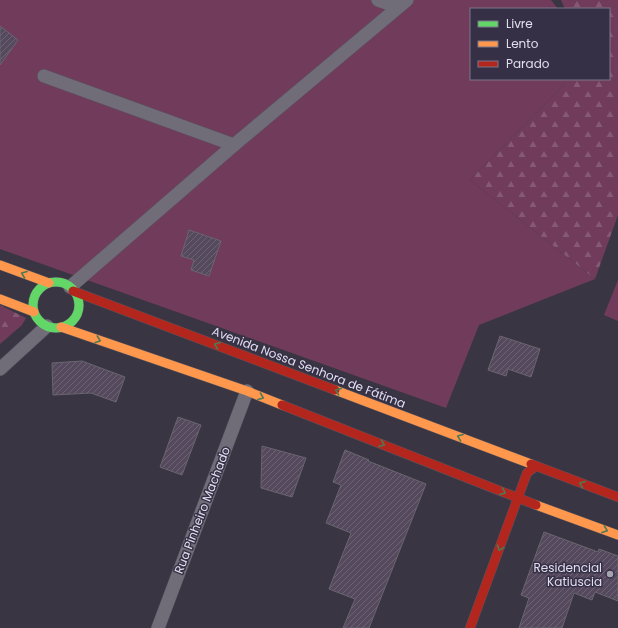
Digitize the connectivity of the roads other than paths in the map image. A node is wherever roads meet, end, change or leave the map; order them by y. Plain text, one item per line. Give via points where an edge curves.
1 (378, 0) edge
2 (402, 3) edge
3 (44, 76) dead end
4 (234, 145) junction
5 (0, 265) edge
6 (49, 283) junction
7 (72, 289) junction
8 (0, 299) edge
9 (34, 312) junction
10 (47, 326) junction
11 (62, 327) junction
12 (0, 369) edge
13 (247, 391) junction
14 (536, 466) junction
15 (537, 479) dead end
16 (618, 497) edge
17 (518, 498) junction
18 (618, 535) edge
19 (158, 628) edge
20 (470, 628) edge

1 - 2 street
2 - 4 street
3 - 4 street
4 - 7 street
6 -> 5 street, Avenida Nossa Senhora de Fátima
6 - 7 street, Avenida Nossa Senhora de Fátima via 60,282
6 - 9 street via 37,291
7 - 11 street via 78,302 78,309 72,320
14 -> 7 street, Avenida Nossa Senhora de Fátima
8 - 9 street
9 - 10 street
10 - 11 street
10 - 12 street
11 -> 13 street
13 -> 17 street
13 - 19 street, Rua Pinheiro Machado
14 - 15 street
16 -> 14 street, Avenida Nossa Senhora de Fátima
14 - 17 street via 527,473
17 -> 18 street
17 -> 20 street

